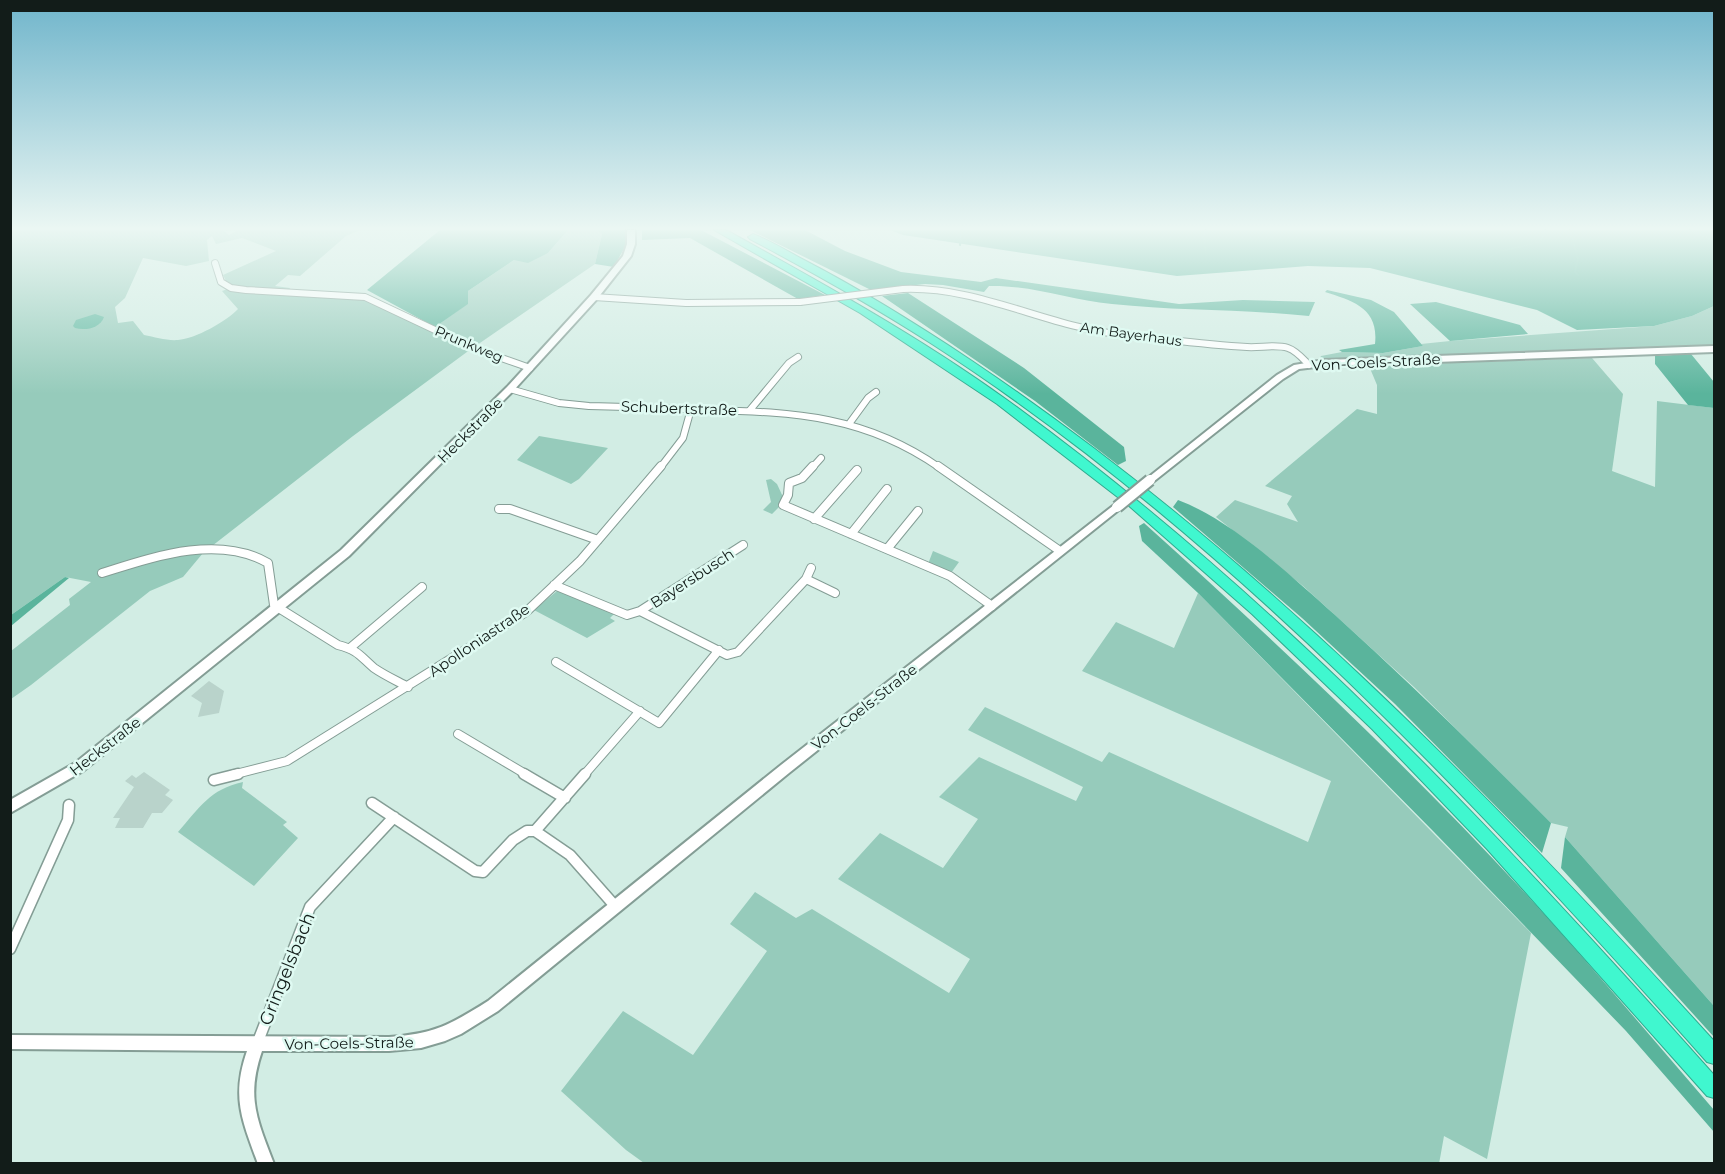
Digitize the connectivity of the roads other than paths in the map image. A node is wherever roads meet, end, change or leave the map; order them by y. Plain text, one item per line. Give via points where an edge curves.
1 (223, 285) edge
2 (604, 285) edge
3 (824, 285) edge
4 (843, 285) edge
5 (594, 297) junction
6 (1714, 349) edge
7 (798, 357) dead end
8 (1309, 365) junction
9 (530, 368) junction
10 (510, 389) junction
11 (876, 392) dead end
12 (691, 410) junction
13 (750, 410) junction
14 (849, 424) junction
15 (821, 458) dead end
16 (856, 470) dead end
17 (887, 489) dead end
18 (499, 508) dead end
19 (918, 511) dead end
20 (814, 519) junction
21 (851, 534) junction
22 (598, 540) junction
23 (743, 545) dead end
24 (887, 549) junction
25 (1060, 551) junction
26 (811, 568) dead end
27 (102, 573) dead end
28 (806, 579) junction
29 (554, 585) junction
30 (422, 587) dead end
31 (835, 593) dead end
32 (992, 606) junction
33 (278, 608) junction
34 (640, 611) junction
35 (350, 648) junction
36 (718, 650) junction
37 (556, 662) dead end
38 (408, 687) junction
39 (640, 711) junction
40 (458, 734) dead end
41 (214, 780) dead end
42 (565, 798) junction
43 (372, 803) dead end
44 (69, 805) dead end
45 (10, 807) edge
46 (394, 817) junction
47 (535, 831) junction
48 (615, 906) junction
49 (11, 947) edge
50 (10, 1042) edge
51 (257, 1044) junction
52 (1714, 1055) edge
53 (1714, 1089) edge
54 (266, 1164) edge

1 - 9 street, Prunkweg via 252,292 347,293 365,297 473,348
2 - 5 main road, Heckstraße
3 - 53 highway via 1036,426 1149,516 1277,627 1419,765 1592,949
4 - 52 highway via 1047,418 1172,517 1293,621 1436,758 1608,936
5 - 8 street, Am Bayerhaus, bridge via 675,303 800,302 926,288 960,292 1112,334 1286,347
5 - 9 main road, Heckstraße
6 - 8 main road, Von-Coels-Straße
7 - 13 street
8 - 25 main road, Von-Coels-Straße, bridge via 1280,376
9 - 10 main road, Heckstraße
10 - 12 street, Schubertstraße via 559,403
10 - 33 main road, Heckstraße via 375,526
11 - 14 street
12 - 13 street, Schubertstraße
12 - 22 street, Apolloniastraße via 683,438
13 - 14 street, Schubertstraße
14 - 25 street, Schubertstraße via 916,451
15 - 20 street via 802,478 789,483 783,505
16 - 20 street
17 - 21 street
18 - 22 street
19 - 24 street
20 - 21 street
21 - 24 street
22 - 29 street, Apolloniastraße
23 - 34 street, Bayersbusch
24 - 32 street via 950,576
25 - 32 main road, Von-Coels-Straße
26 - 28 street
27 - 33 street via 166,555 215,549 247,551 268,563 273,605
28 - 31 street
28 - 36 street via 738,652 728,655
29 - 34 street via 627,615
29 - 38 street, Apolloniastraße via 526,612
30 - 35 street
32 - 48 main road, Von-Coels-Straße
33 - 35 street via 338,645
33 - 45 main road, Heckstraße via 79,766
34 - 36 street
35 - 38 street
36 - 39 street via 659,723
37 - 39 street
38 - 41 street, Apolloniastraße via 287,761
39 - 42 street
40 - 42 street
42 - 47 street
43 - 46 street
44 - 49 street via 68,820
46 - 47 street via 483,872 519,835
46 - 51 street, Gringelsbach via 309,907
47 - 48 street via 582,863
48 - 51 main road, Von-Coels-Straße via 493,1006 450,1034 408,1043
50 - 51 main road, Von-Coels-Straße
51 - 54 main road via 247,1069 244,1094

